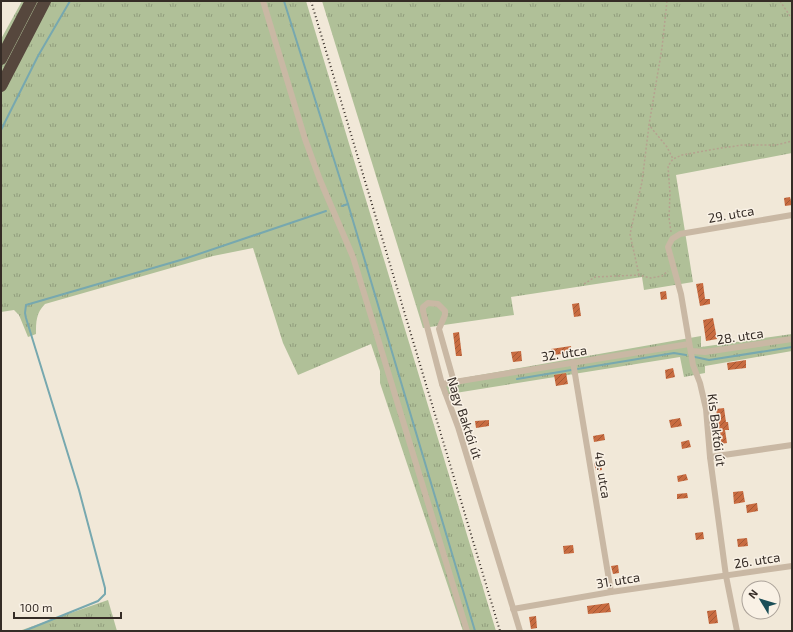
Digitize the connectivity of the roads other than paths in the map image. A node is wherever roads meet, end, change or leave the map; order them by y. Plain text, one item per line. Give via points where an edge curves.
1 (31, 1) edge
2 (45, 1) edge
3 (263, 1) edge
4 (1, 59) edge
5 (1, 86) edge
6 (792, 215) edge
7 (673, 238) joint
8 (792, 339) edge
9 (689, 344) junction
10 (691, 351) junction
11 (573, 362) junction
12 (454, 382) junction
13 (442, 384) junction
14 (792, 445) edge
15 (710, 457) junction
16 (792, 566) edge
17 (726, 576) junction
18 (611, 592) junction
19 (513, 609) junction
20 (467, 631) edge
21 (520, 631) edge
22 (737, 631) edge

1 - 4 highway
2 - 5 highway
3 - 20 street via 305,139 353,257
6 - 7 street, 29. utca via 680,234
7 - 9 street, Kis Baktói út via 668,247 671,263 677,275
8 - 10 street, 28. utca via 705,352
9 - 10 street, Kis Baktói út
9 - 11 street, 32. utca
10 - 15 street, Kis Baktói út via 706,410
11 - 12 street, 32. utca
11 - 18 street, 49. utca
12 - 13 street, 32. utca
12 - 13 street, Nagy Baktói út via 439,329 445,315 444,311 438,304 428,303 423,307 423,311
13 - 19 street, Nagy Baktói út via 458,427
14 - 15 street
15 - 17 street, Kis Baktói út
16 - 17 street, 26. utca
17 - 18 street, 31. utca
17 - 22 street, Kis Baktói út
18 - 19 street, 31. utca
19 - 21 street, Nagy Baktói út

